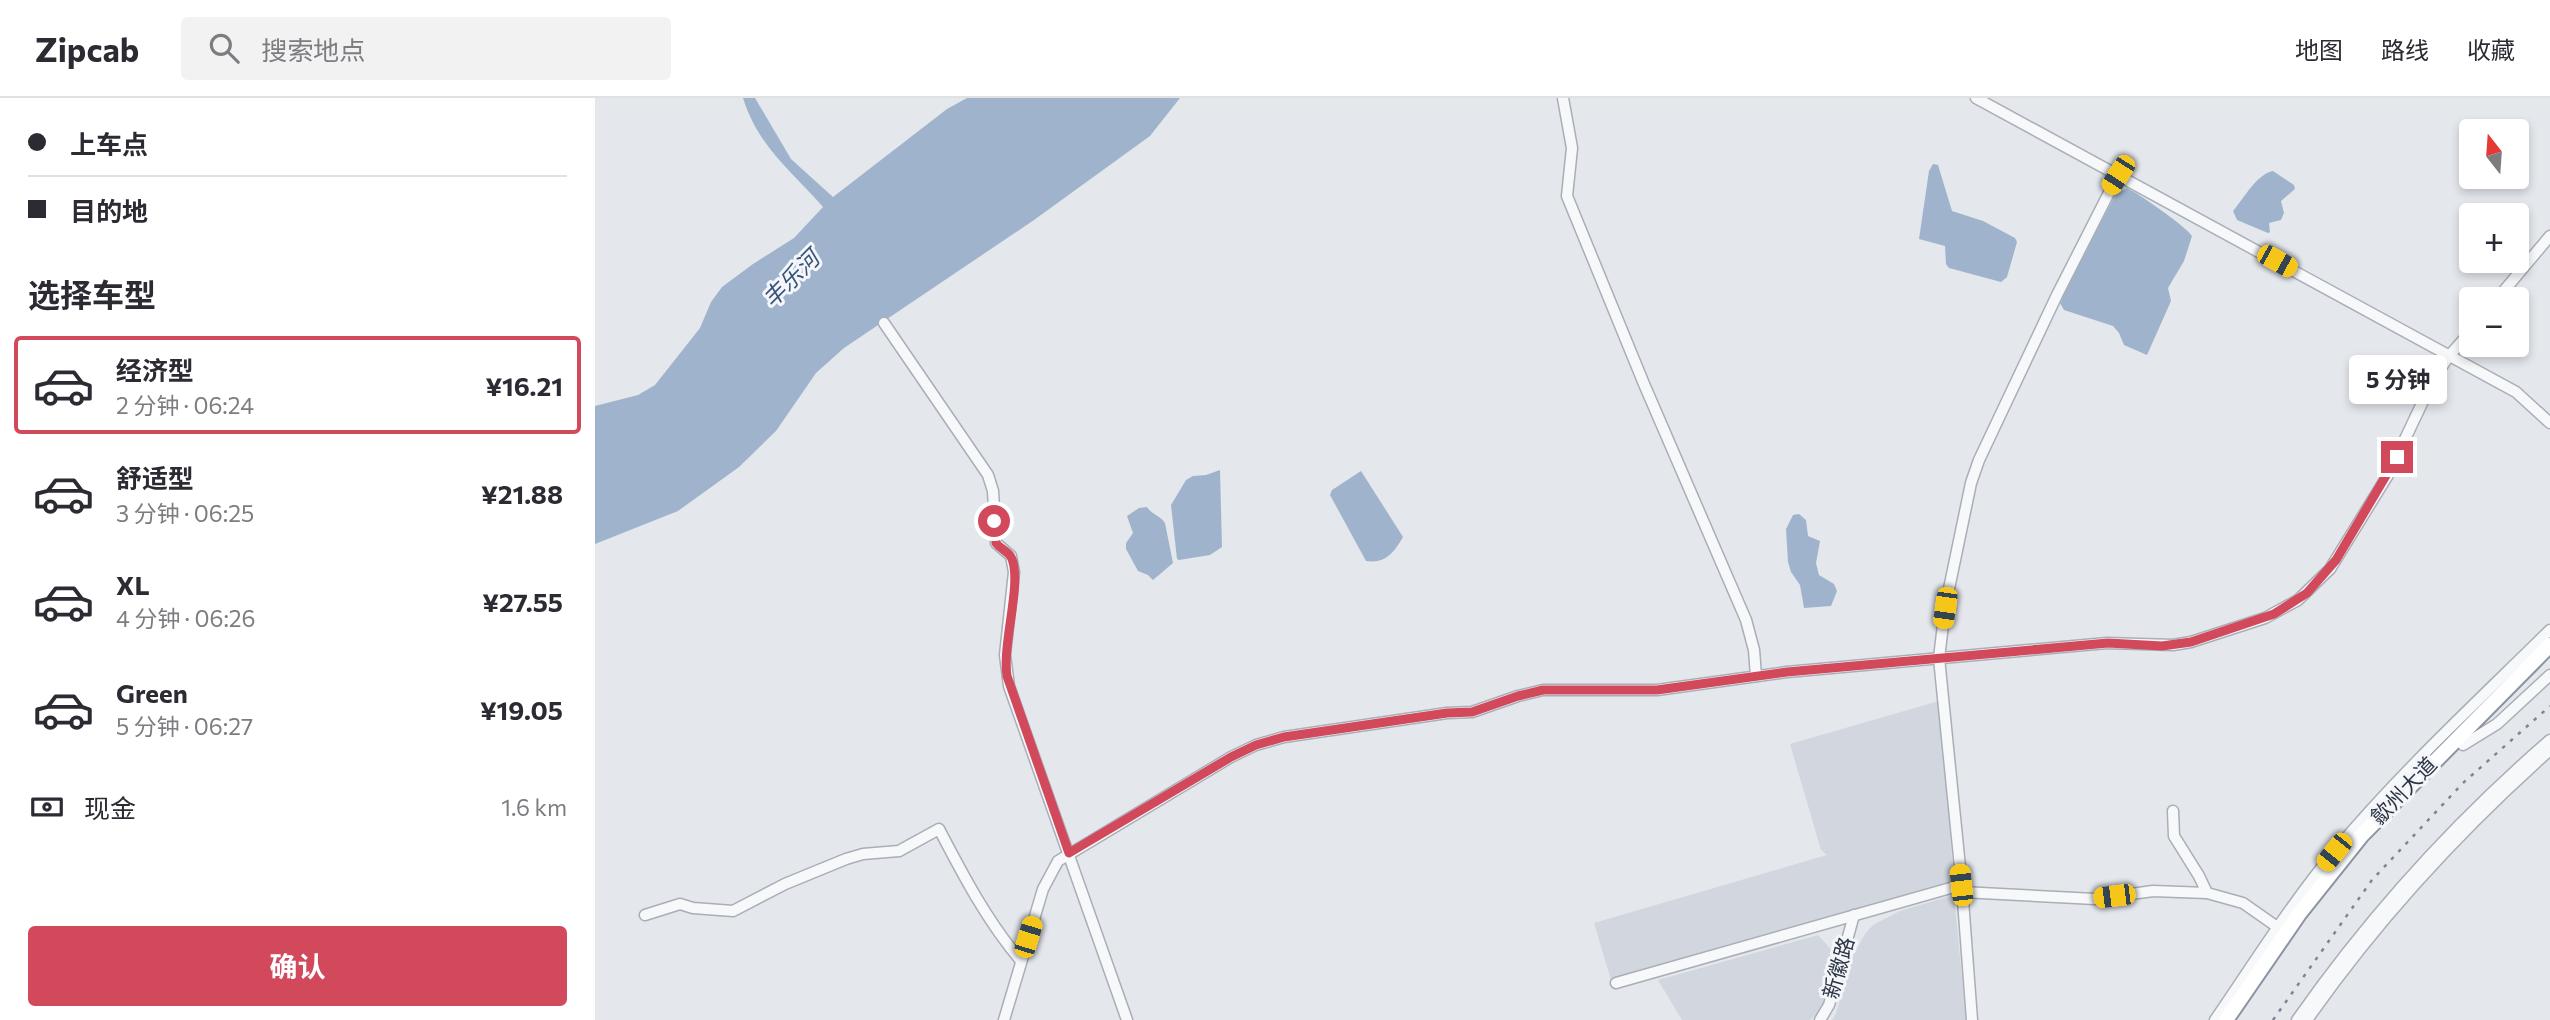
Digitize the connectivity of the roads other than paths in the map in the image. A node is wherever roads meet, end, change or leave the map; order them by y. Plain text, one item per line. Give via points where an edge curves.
1 (1563, 98) edge
2 (1976, 98) edge
3 (2118, 175) junction
4 (2550, 236) edge
5 (2507, 287) edge
6 (884, 323) dead end
7 (2459, 345) edge
8 (2449, 356) junction
9 (2550, 423) edge
10 (2550, 630) edge
11 (2550, 645) edge
12 (1939, 658) junction
13 (2550, 658) edge
14 (1756, 676) junction
15 (2550, 676) edge
16 (2550, 740) edge
17 (2463, 745) junction
18 (2550, 750) edge
19 (2173, 811) dead end
20 (1069, 853) junction
21 (1962, 888) junction
22 (2207, 893) junction
23 (645, 915) dead end
24 (1854, 915) junction
25 (2282, 930) junction
26 (1021, 961) junction
27 (1616, 984) dead end
28 (1004, 1020) edge
29 (1127, 1020) edge
30 (1821, 1020) edge
31 (1972, 1020) edge
32 (2215, 1020) edge
33 (2226, 1020) edge
34 (2237, 1020) edge
35 (2297, 1020) edge
36 (2307, 1020) edge

1 - 14 street via 1572,148 1567,196 1746,620
2 - 3 street
3 - 8 street
3 - 12 street via 1979,460 1945,608
4 - 5 street
6 - 20 street via 989,478 996,543 1011,556 1014,572 1007,676
7 - 8 street
8 - 9 street via 2516,392
8 - 12 street via 2388,475 2336,560 2291,606 2182,644 2108,643
10 - 25 street via 2364,817 2316,874
11 - 25 highway, 歙州大道 via 2362,835
12 - 14 street
12 - 21 street
13 - 17 highway, 歙州大道
14 - 20 street via 1657,690 1543,690 1472,712 1275,739 1231,757
15 - 17 street via 2497,724
16 - 35 street via 2418,868 2352,945
17 - 34 highway, 歙州大道 via 2347,868
18 - 36 street via 2416,882
19 - 22 street via 2174,836
20 - 26 street via 1058,861 1042,888
20 - 29 street
21 - 22 street via 2095,898 2153,891
21 - 24 street
21 - 31 street
22 - 25 street via 2243,903
23 - 26 street via 680,904 733,911 846,859 899,851 939,830 977,900
24 - 27 street
24 - 30 street, 新徽路
25 - 32 street
25 - 33 highway, 歙州大道
26 - 28 street

